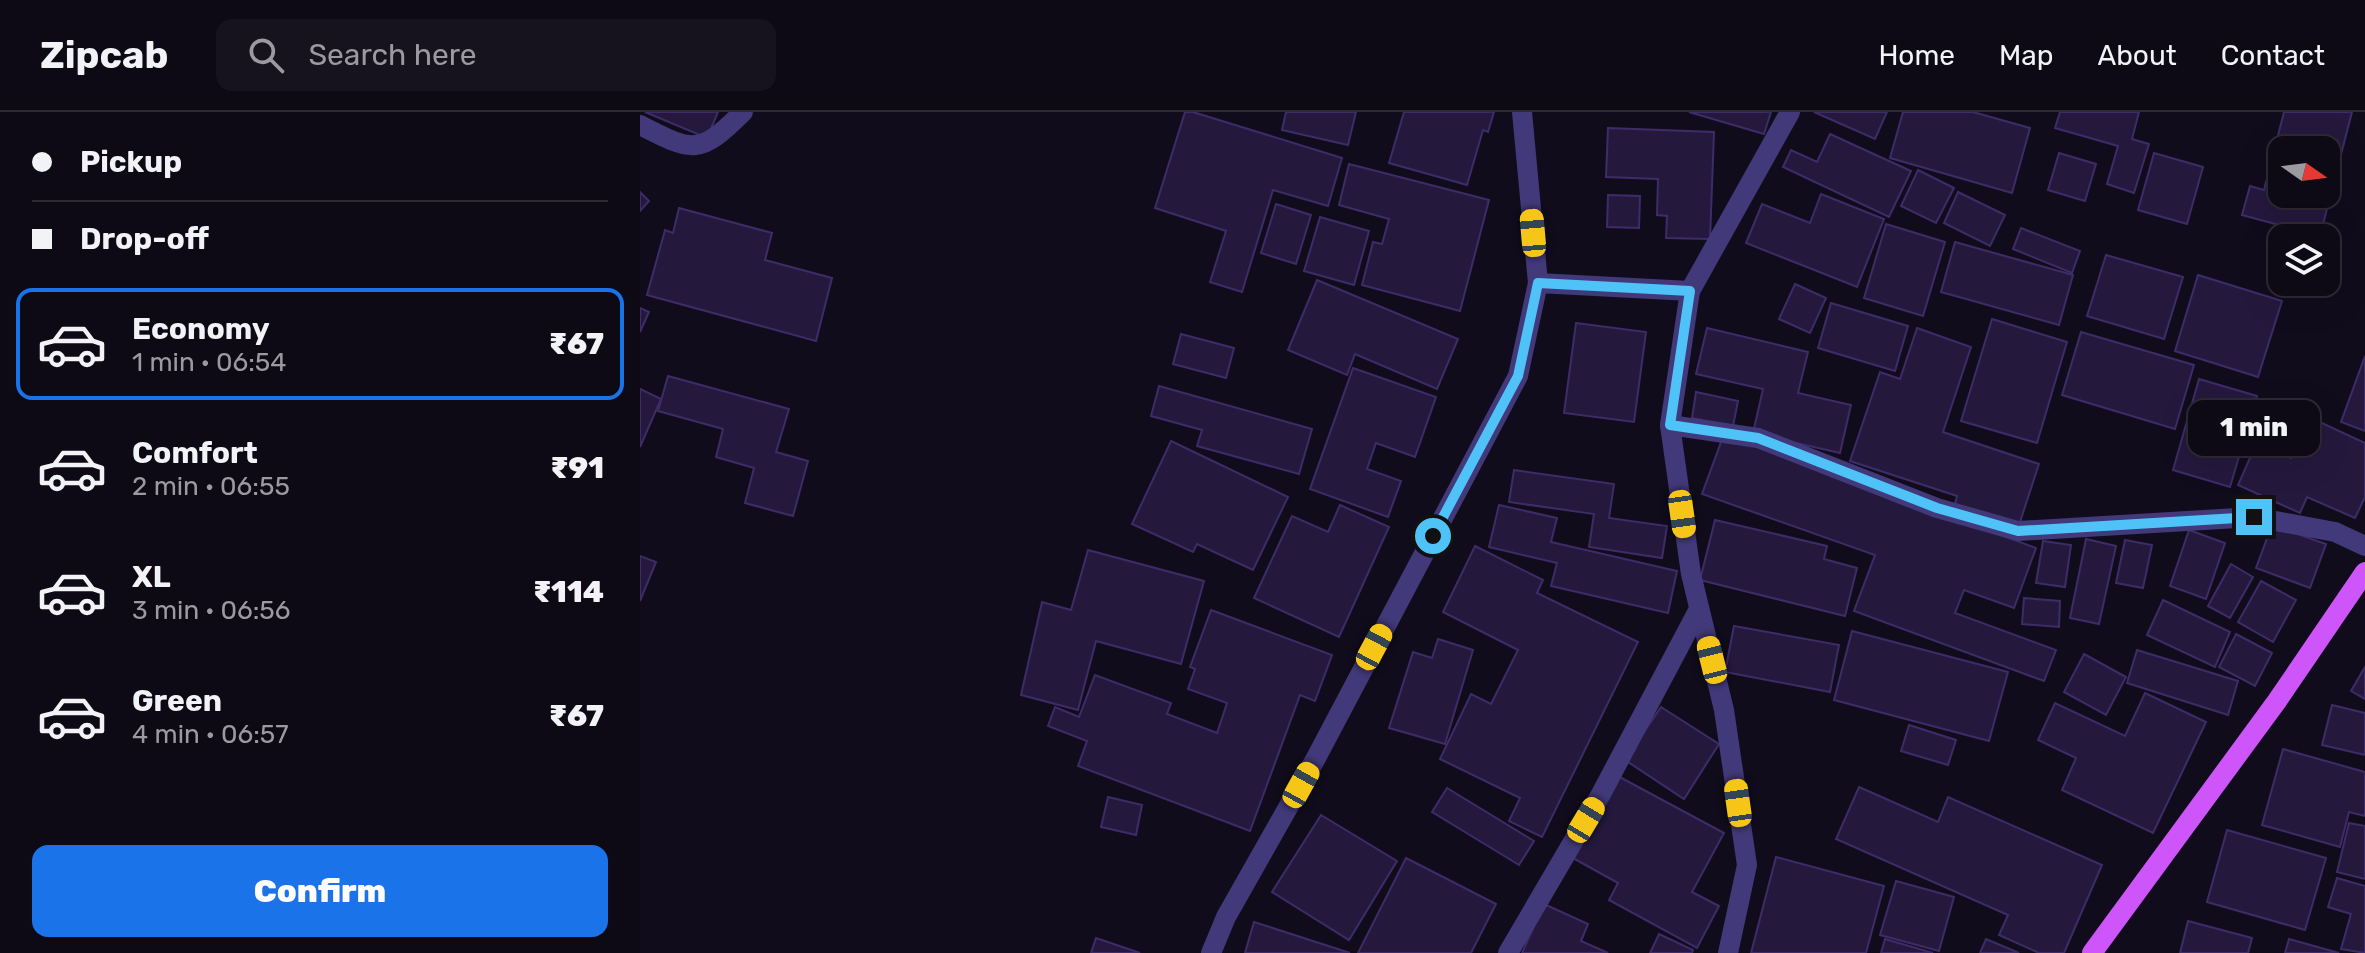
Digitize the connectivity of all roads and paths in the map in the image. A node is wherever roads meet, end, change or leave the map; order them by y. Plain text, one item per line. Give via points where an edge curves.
1 (743, 112) edge
2 (1522, 112) edge
3 (1790, 112) edge
4 (640, 125) edge
5 (1538, 283) junction
6 (1690, 291) junction
7 (1670, 425) junction
8 (2365, 546) edge
9 (2365, 572) edge
10 (1699, 609) junction
11 (1211, 953) edge
12 (1508, 953) edge
13 (1728, 953) edge
14 (2092, 953) edge

1 - 4 street via 699,146 679,145
2 - 5 street
3 - 6 street
5 - 6 street
5 - 11 street via 1518,376
6 - 7 street
7 - 8 street via 1758,438 1937,508 2018,531 2254,517 2335,532
7 - 10 street
9 - 14 main road
10 - 12 street via 1601,794
10 - 13 street via 1724,710 1747,865

